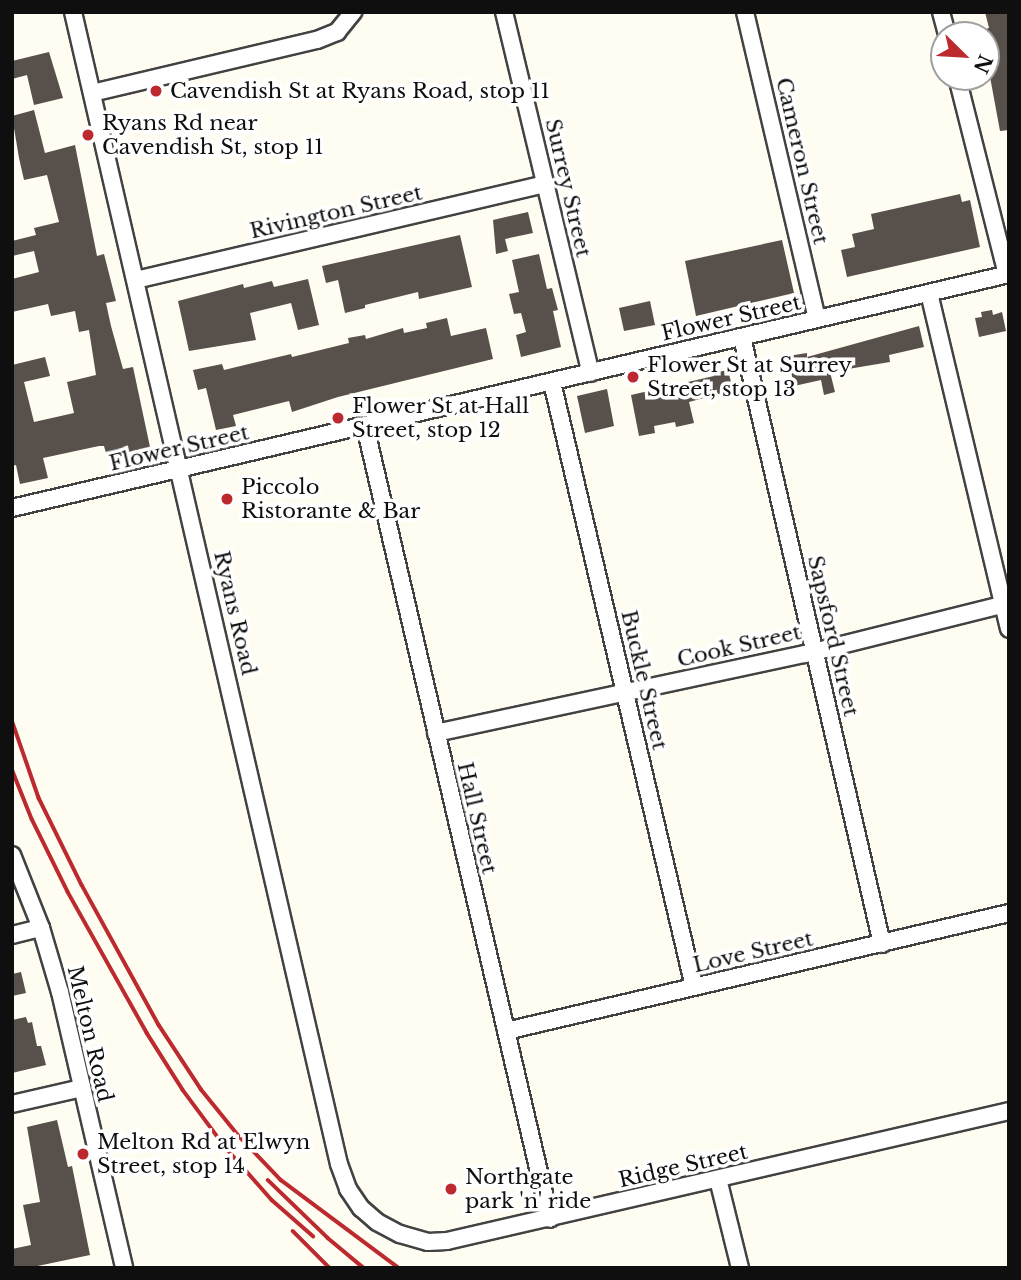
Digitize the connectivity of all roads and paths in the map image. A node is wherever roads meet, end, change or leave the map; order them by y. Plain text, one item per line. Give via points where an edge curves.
1 (73, 12) edge
2 (353, 12) edge
3 (504, 12) edge
4 (745, 12) edge
5 (961, 91) edge
6 (92, 93) junction
7 (546, 184) junction
8 (1008, 274) edge
9 (136, 280) junction
10 (929, 293) junction
11 (817, 319) junction
12 (742, 337) junction
13 (591, 373) junction
14 (552, 382) junction
15 (365, 426) junction
16 (180, 470) junction
17 (12, 508) edge
18 (1006, 604) edge
19 (1009, 629) edge
20 (815, 650) junction
21 (625, 692) junction
22 (436, 733) junction
23 (12, 855) edge
24 (1009, 913) edge
25 (41, 928) junction
26 (12, 935) edge
27 (882, 944) junction
28 (694, 987) junction
29 (506, 1031) junction
30 (82, 1088) junction
31 (12, 1104) edge
32 (1009, 1111) edge
33 (718, 1179) junction
34 (370, 1217) joint
35 (550, 1219) junction
36 (124, 1268) edge
37 (740, 1268) edge

1 - 6 street, Ryans Road
2 - 6 street via 337,32 317,40
3 - 7 street, Surrey Street
4 - 11 street, Cameron Street
5 - 8 street
6 - 9 street, Ryans Road
7 - 9 street, Rivington Street
7 - 13 street, Surrey Street
8 - 10 street, Flower Street
9 - 16 street, Ryans Road
10 - 11 street, Flower Street
10 - 18 street
11 - 12 street, Flower Street
12 - 13 street, Flower Street
12 - 20 street, Sapsford Street
13 - 14 street, Flower Street
14 - 15 street, Flower Street
14 - 21 street, Buckle Street
15 - 16 street, Flower Street
15 - 22 street, Hall Street
16 - 17 street, Flower Street
16 - 34 street, Ryans Road via 339,1164 348,1189
18 - 19 street
18 - 20 street, Cook Street
20 - 21 street, Cook Street
20 - 27 street, Sapsford Street
21 - 22 street, Cook Street
21 - 28 street, Buckle Street
22 - 29 street, Hall Street
23 - 25 street, Melton Road
24 - 27 street, Love Street
25 - 26 street
25 - 30 street, Melton Road
27 - 28 street, Love Street
28 - 29 street, Love Street
29 - 35 street, Hall Street
30 - 31 street
30 - 36 street, Melton Road
32 - 33 street, Ridge Street
33 - 35 street, Ridge Street
33 - 37 street
34 - 35 street, Ridge Street via 400,1234 437,1242

